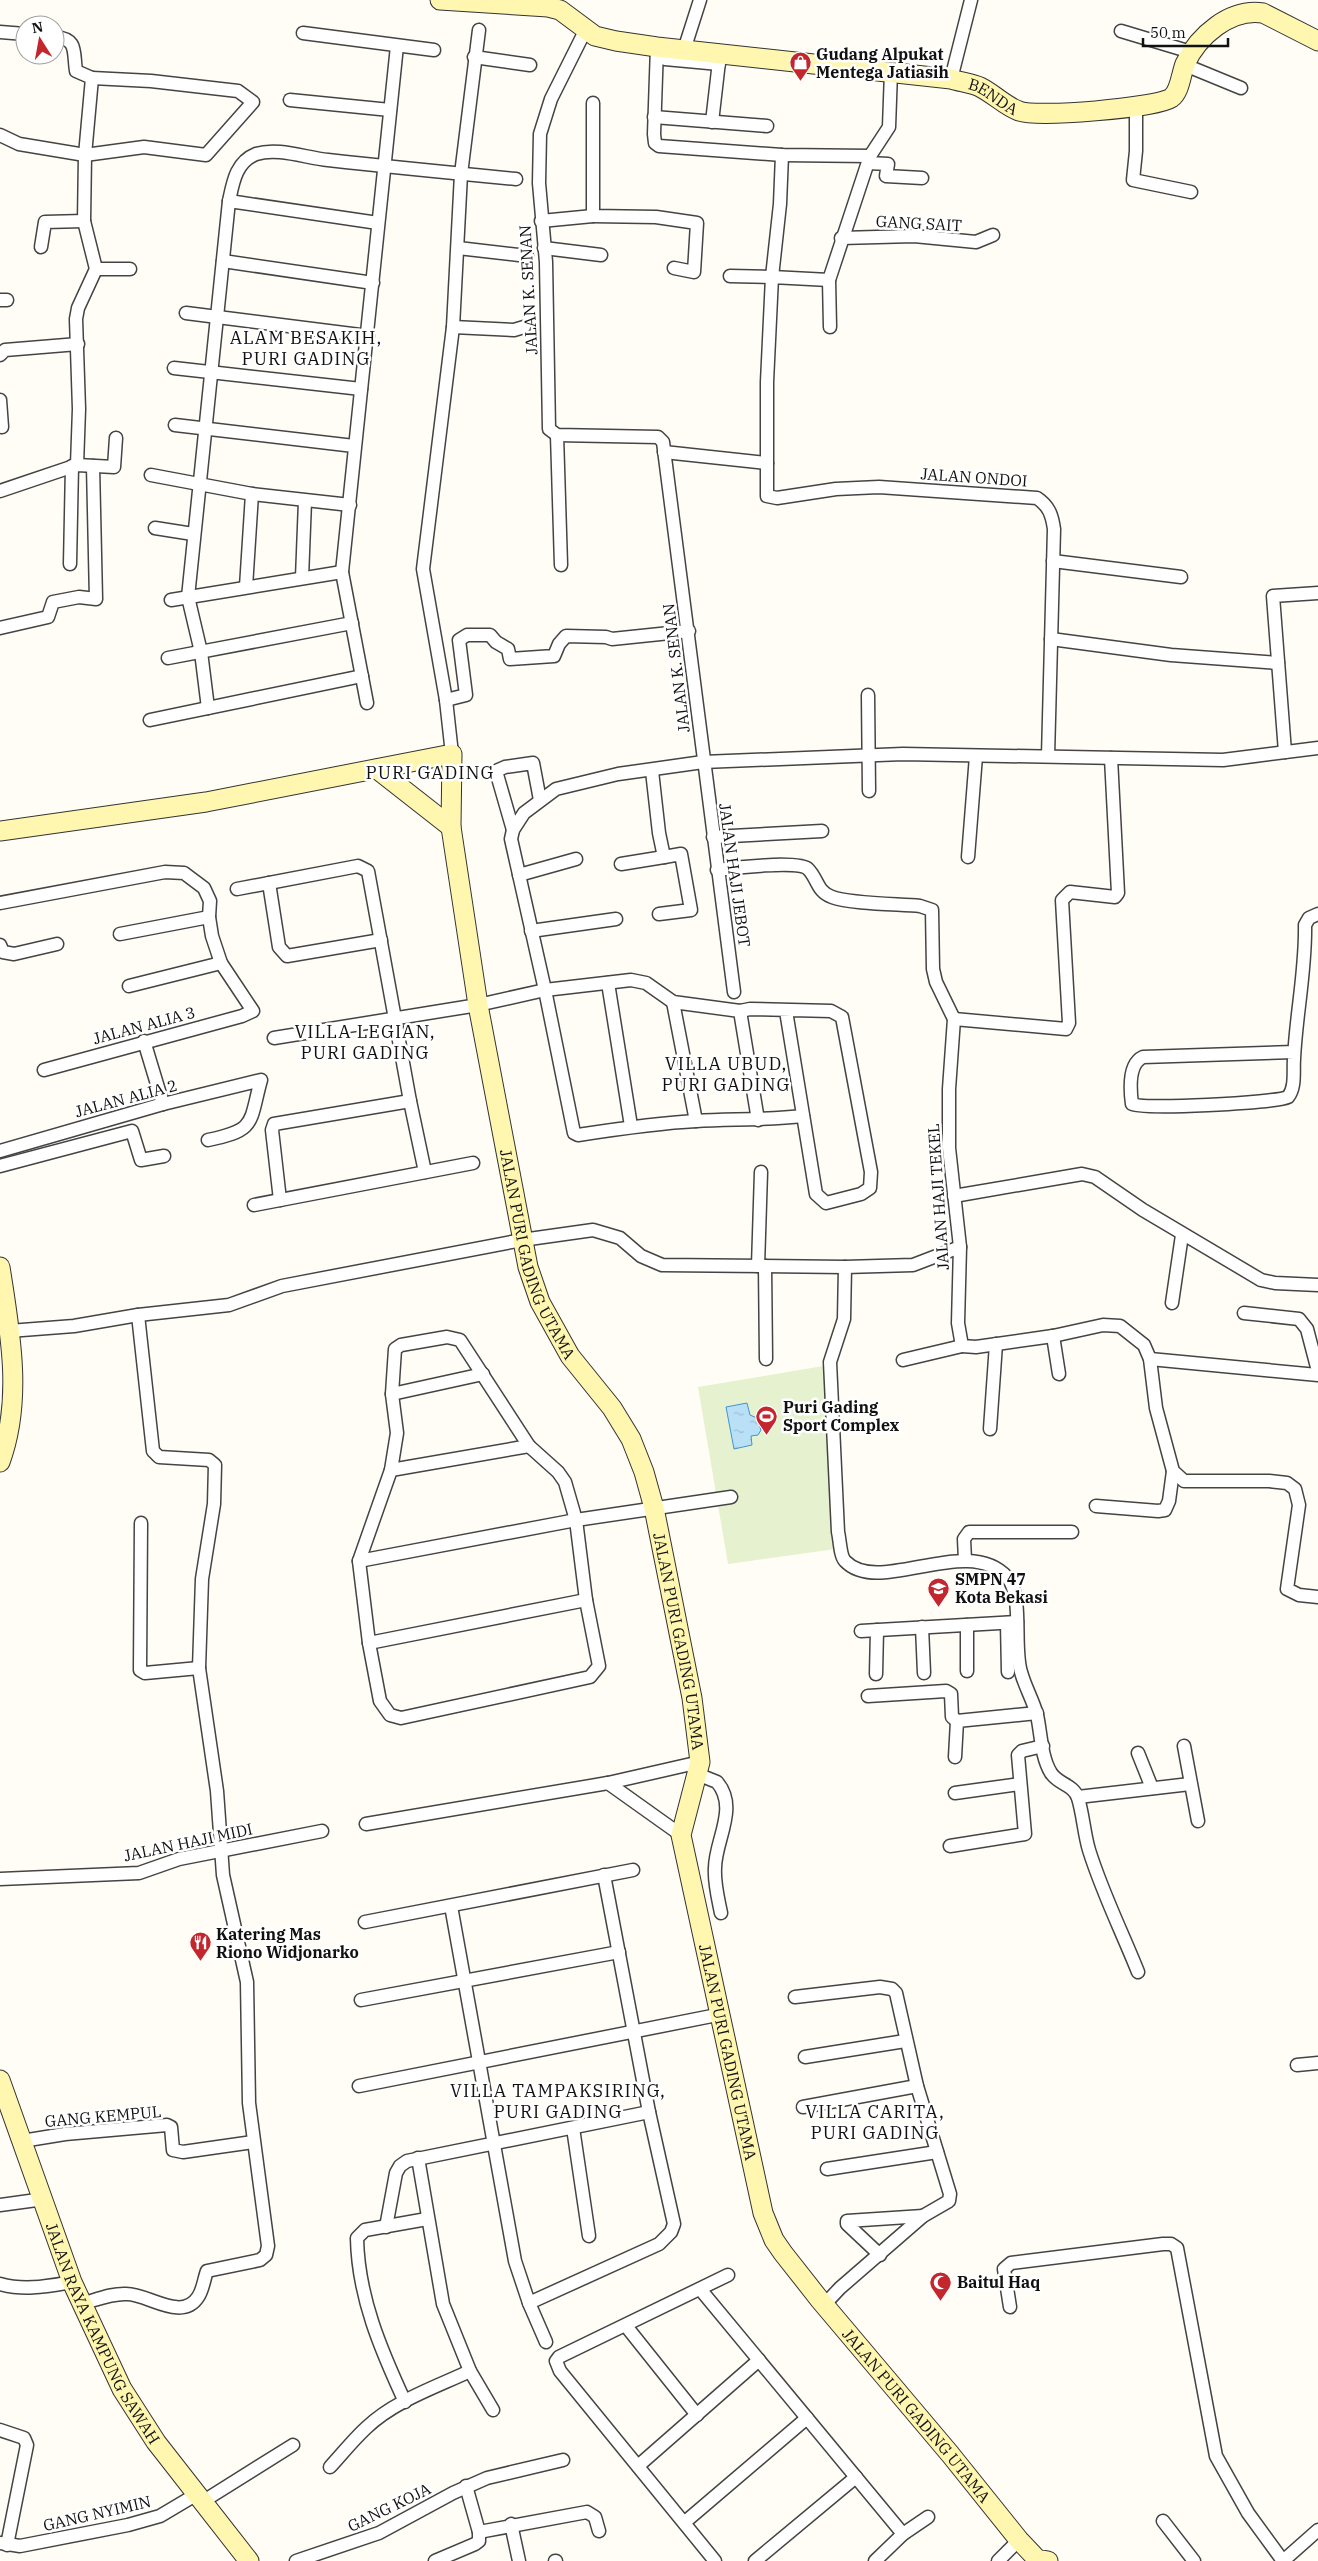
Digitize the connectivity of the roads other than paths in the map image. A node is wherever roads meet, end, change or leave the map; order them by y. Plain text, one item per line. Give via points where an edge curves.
1 (440, 0) edge
2 (700, 0) edge
3 (971, 0) edge
4 (1256, 6) edge
5 (479, 30) dead end
6 (585, 30) junction
7 (1122, 31) dead end
8 (0, 32) edge
9 (15, 33) edge
10 (304, 33) dead end
11 (65, 38) edge
12 (1318, 41) edge
13 (397, 46) junction
14 (434, 50) dead end
15 (684, 50) junction
16 (661, 53) junction
17 (474, 57) junction
18 (720, 58) junction
19 (1188, 58) junction
20 (530, 65) dead end
21 (891, 72) junction
22 (92, 78) junction
23 (951, 79) junction
24 (1241, 88) dead end
25 (290, 100) dead end
26 (593, 103) dead end
27 (1136, 106) junction
28 (390, 110) junction
29 (654, 117) junction
30 (712, 122) junction
31 (766, 126) dead end
32 (0, 135) edge
33 (85, 154) junction
34 (782, 155) junction
35 (869, 159) junction
36 (383, 166) junction
37 (461, 174) junction
38 (922, 178) dead end
39 (516, 179) dead end
40 (1191, 192) dead end
41 (229, 201) junction
42 (593, 216) junction
43 (541, 220) junction
44 (84, 221) junction
45 (378, 223) junction
46 (994, 235) dead end
47 (841, 238) junction
48 (41, 247) dead end
49 (458, 248) junction
50 (544, 248) junction
51 (601, 255) dead end
52 (526, 256) dead end
53 (223, 261) junction
54 (674, 268) dead end
55 (96, 269) junction
56 (130, 269) dead end
57 (730, 276) dead end
58 (772, 276) junction
59 (829, 280) junction
60 (373, 283) junction
61 (186, 314) dead end
62 (216, 317) junction
63 (453, 327) junction
64 (524, 327) dead end
65 (830, 327) dead end
66 (368, 336) junction
67 (78, 344) junction
68 (0, 355) edge
69 (174, 368) dead end
70 (211, 372) junction
71 (361, 389) junction
72 (0, 400) edge
73 (175, 424) dead end
74 (2, 427) dead end
75 (205, 428) junction
76 (557, 435) junction
77 (116, 438) dead end
78 (354, 446) junction
79 (664, 452) junction
80 (767, 463) junction
81 (75, 465) junction
82 (93, 466) junction
83 (151, 475) dead end
84 (199, 485) junction
85 (0, 491) edge
86 (252, 494) junction
87 (305, 501) junction
88 (350, 505) junction
89 (155, 528) dead end
90 (192, 534) junction
91 (1053, 561) junction
92 (70, 564) dead end
93 (561, 565) dead end
94 (342, 572) junction
95 (1181, 577) dead end
96 (302, 578) junction
97 (246, 587) junction
98 (1318, 593) edge
99 (188, 597) junction
100 (170, 600) dead end
101 (352, 623) junction
102 (0, 628) edge
103 (689, 632) junction
104 (1051, 639) junction
105 (201, 652) junction
106 (168, 658) dead end
107 (1278, 663) junction
108 (362, 676) junction
109 (868, 694) dead end
110 (446, 700) junction
111 (368, 703) dead end
112 (208, 708) junction
113 (150, 720) dead end
114 (1318, 748) edge
115 (1285, 752) junction
116 (452, 754) junction
117 (868, 754) junction
118 (976, 756) junction
119 (1048, 756) junction
120 (1110, 758) junction
121 (703, 762) junction
122 (377, 769) junction
123 (652, 771) junction
124 (869, 791) dead end
125 (540, 800) junction
126 (451, 827) junction
127 (513, 830) junction
128 (0, 831) edge
129 (822, 831) dead end
130 (713, 838) junction
131 (664, 857) junction
132 (968, 857) dead end
133 (576, 859) dead end
134 (621, 864) dead end
135 (717, 870) junction
136 (519, 875) junction
137 (269, 883) junction
138 (237, 889) dead end
139 (0, 903) edge
140 (659, 914) dead end
141 (1318, 914) edge
142 (209, 918) junction
143 (616, 918) dead end
144 (531, 930) junction
145 (120, 934) dead end
146 (381, 940) junction
147 (57, 944) dead end
148 (0, 945) edge
149 (221, 963) junction
150 (608, 983) junction
151 (129, 986) dead end
152 (540, 992) junction
153 (734, 992) dead end
154 (673, 1002) junction
155 (478, 1005) junction
156 (740, 1011) junction
157 (786, 1011) junction
158 (395, 1018) junction
159 (954, 1019) junction
160 (274, 1038) dead end
161 (144, 1041) junction
162 (1294, 1052) junction
163 (44, 1070) dead end
164 (410, 1101) junction
165 (163, 1104) junction
166 (803, 1116) junction
167 (758, 1120) junction
168 (696, 1121) junction
169 (631, 1126) junction
170 (208, 1140) dead end
171 (0, 1151) edge
172 (164, 1156) dead end
173 (473, 1163) dead end
174 (0, 1166) edge
175 (425, 1172) junction
176 (761, 1172) dead end
177 (954, 1196) junction
178 (280, 1200) junction
179 (254, 1205) dead end
180 (1182, 1235) junction
181 (522, 1240) junction
182 (960, 1247) junction
183 (761, 1266) junction
184 (0, 1267) edge
185 (845, 1267) junction
186 (1318, 1285) edge
187 (2, 1300) edge
188 (1172, 1303) dead end
189 (1244, 1313) dead end
190 (138, 1315) junction
191 (9, 1331) junction
192 (1052, 1336) junction
193 (996, 1344) junction
194 (962, 1346) junction
195 (766, 1359) dead end
196 (1150, 1359) junction
197 (903, 1360) dead end
198 (1318, 1373) edge
199 (483, 1374) junction
200 (1059, 1374) dead end
201 (6, 1375) edge
202 (392, 1394) junction
203 (990, 1429) dead end
204 (529, 1446) junction
205 (0, 1462) edge
206 (391, 1470) junction
207 (1174, 1471) junction
208 (731, 1496) dead end
209 (1096, 1506) dead end
210 (654, 1508) junction
211 (576, 1520) junction
212 (141, 1522) dead end
213 (1072, 1532) dead end
214 (965, 1560) junction
215 (359, 1561) junction
216 (1318, 1597) edge
217 (586, 1600) junction
218 (1012, 1622) junction
219 (967, 1625) junction
220 (922, 1627) junction
221 (877, 1630) junction
222 (861, 1631) dead end
223 (369, 1643) junction
224 (200, 1668) junction
225 (967, 1671) dead end
226 (1008, 1672) dead end
227 (924, 1673) dead end
228 (876, 1674) dead end
229 (868, 1696) dead end
230 (1037, 1713) junction
231 (958, 1721) junction
232 (1043, 1746) junction
233 (1184, 1746) dead end
234 (1138, 1752) dead end
235 (955, 1757) dead end
236 (698, 1768) junction
237 (608, 1783) junction
238 (1020, 1784) junction
239 (1190, 1784) junction
240 (1152, 1788) junction
241 (955, 1793) dead end
242 (1078, 1797) junction
243 (1198, 1821) dead end
244 (366, 1824) dead end
245 (322, 1831) dead end
246 (681, 1835) junction
247 (950, 1846) dead end
248 (220, 1851) junction
249 (633, 1870) dead end
250 (604, 1875) junction
251 (0, 1879) edge
252 (450, 1906) junction
253 (721, 1914) dead end
254 (365, 1922) dead end
255 (619, 1952) junction
256 (1138, 1972) dead end
257 (463, 1981) junction
258 (795, 1997) dead end
259 (361, 2000) dead end
260 (722, 2014) junction
261 (633, 2032) junction
262 (905, 2041) junction
263 (805, 2057) dead end
264 (478, 2063) junction
265 (1318, 2063) edge
266 (1297, 2065) dead end
267 (0, 2080) edge
268 (359, 2086) dead end
269 (917, 2086) junction
270 (803, 2107) dead end
271 (649, 2112) junction
272 (573, 2128) junction
273 (22, 2141) junction
274 (253, 2142) junction
275 (494, 2143) junction
276 (937, 2152) junction
277 (418, 2158) junction
278 (827, 2169) dead end
279 (44, 2200) junction
280 (0, 2205) edge
281 (923, 2216) junction
282 (427, 2219) junction
283 (386, 2227) junction
284 (589, 2236) dead end
285 (880, 2255) junction
286 (728, 2275) dead end
287 (72, 2282) junction
288 (0, 2284) edge
289 (700, 2289) junction
290 (529, 2303) junction
291 (822, 2303) junction
292 (81, 2304) junction
293 (1010, 2307) dead end
294 (626, 2326) junction
295 (546, 2342) dead end
296 (759, 2360) junction
297 (470, 2370) junction
298 (405, 2402) junction
299 (493, 2410) dead end
300 (697, 2415) junction
301 (807, 2418) junction
302 (0, 2430) edge
303 (292, 2444) dead end
304 (563, 2460) dead end
305 (638, 2466) junction
306 (330, 2468) dead end
307 (856, 2477) junction
308 (466, 2486) junction
309 (200, 2498) junction
310 (928, 2517) dead end
311 (1163, 2521) dead end
312 (685, 2522) junction
313 (511, 2524) junction
314 (1318, 2530) edge
315 (599, 2531) dead end
316 (478, 2532) junction
317 (903, 2534) junction
318 (1019, 2540) junction
319 (4, 2544) edge
320 (249, 2561) edge
321 (296, 2561) edge
322 (435, 2561) edge
323 (519, 2561) edge
324 (715, 2561) edge
325 (755, 2561) edge
326 (874, 2561) edge
327 (998, 2561) edge
328 (1048, 2561) edge
329 (1194, 2561) edge
330 (1283, 2561) edge

1 - 6 street, BENDA via 548,7 560,10
2 - 15 street
3 - 23 street
4 - 12 street, BENDA via 1263,13
4 - 19 street, BENDA via 1223,21 1199,40
5 - 17 street
6 - 16 street, BENDA via 595,36
6 - 43 street, JALAN K. SENAN via 551,99 540,134
7 - 19 street
8 - 9 street
10 - 13 street
11 - 22 street via 71,41 76,71
13 - 14 street
13 - 28 street
15 - 16 street, BENDA
15 - 18 street, BENDA
16 - 18 street
16 - 29 street
17 - 20 street
17 - 37 street
18 - 21 street, BENDA
18 - 30 street
19 - 24 street
19 - 27 street, BENDA via 1175,94 1170,99
21 - 23 street, BENDA
21 - 35 street via 889,128
22 - 33 street
22 - 33 street via 238,91 253,102 206,155 144,147
23 - 27 street, BENDA via 980,87 1020,112 1046,114
25 - 28 street
26 - 42 street
27 - 40 street via 1133,180
28 - 36 street
29 - 30 street
29 - 34 street via 654,140 659,146
30 - 31 street
32 - 33 street via 19,144
33 - 44 street
34 - 35 street
34 - 58 street
35 - 38 street via 888,164 886,176
35 - 47 street
36 - 37 street
36 - 41 street via 266,152 241,165 234,176
36 - 45 street
37 - 39 street
37 - 49 street
41 - 45 street
41 - 53 street
42 - 43 street
42 - 54 street via 656,217 697,223 694,272
43 - 50 street, JALAN K. SENAN
44 - 48 street via 45,222
44 - 55 street
45 - 60 street
46 - 47 street, GANG SAIT via 976,242 914,236
47 - 59 street
49 - 52 street
49 - 63 street
50 - 51 street
50 - 76 street, JALAN K. SENAN via 549,429
53 - 60 street
53 - 62 street
55 - 56 street
55 - 67 street via 78,308
57 - 58 street
58 - 59 street
58 - 80 street
59 - 65 street
60 - 66 street
61 - 62 street
62 - 66 street
62 - 70 street
63 - 64 street via 514,330
63 - 110 street via 423,569
66 - 71 street
67 - 68 street via 5,350
67 - 81 street via 80,408
69 - 70 street
70 - 71 street
70 - 75 street
71 - 78 street
72 - 74 street
73 - 75 street
75 - 78 street
75 - 84 street
76 - 79 street via 658,437 663,442
76 - 93 street
77 - 82 street via 114,467
78 - 88 street
79 - 80 street
79 - 103 street, JALAN K. SENAN
80 - 91 street, JALAN ONDOI via 767,496 777,498 836,488 879,487 1037,498 1046,504 1052,516
81 - 82 street
81 - 85 street
81 - 92 street
82 - 102 street via 96,599 79,597 53,602 48,617
83 - 84 street
84 - 86 street
84 - 90 street
86 - 87 street
86 - 97 street
87 - 88 street
87 - 96 street
88 - 94 street
89 - 90 street
90 - 99 street
91 - 95 street
91 - 104 street, JALAN ONDOI
94 - 96 street
94 - 101 street
96 - 97 street
97 - 99 street
98 - 107 street via 1273,596
99 - 100 street
99 - 105 street
101 - 105 street
101 - 108 street
103 - 110 street via 612,639 566,636 554,656 510,659 508,649 490,635 467,635 459,640 466,695
103 - 121 street, JALAN K. SENAN
104 - 107 street
104 - 119 street, JALAN ONDOI
105 - 106 street
105 - 112 street
107 - 115 street
108 - 111 street
108 - 112 street
109 - 117 street
110 - 116 street
112 - 113 street
114 - 115 street
115 - 120 street via 1223,760
116 - 122 street
116 - 126 street, JALAN PURI GADING UTAMA
117 - 118 street
117 - 121 street
117 - 124 street
118 - 119 street
118 - 132 street
119 - 120 street
120 - 159 street via 1118,892 1115,897 1070,892 1062,900 1066,1029
121 - 123 street
121 - 130 street, JALAN HAJI JEBOT
122 - 126 street
122 - 128 street via 206,802
123 - 125 street via 592,779 556,789
123 - 131 street
125 - 127 street via 524,813
125 - 127 street via 533,763 505,766 496,771
126 - 155 street, JALAN PURI GADING UTAMA
127 - 136 street via 511,839
129 - 130 street
130 - 135 street, JALAN HAJI JEBOT
131 - 134 street
131 - 140 street via 681,854 691,910
133 - 136 street
135 - 153 street, JALAN HAJI JEBOT
135 - 159 street, JALAN HAJI TEKEL via 768,865 803,866 809,869 821,891 835,898 932,910 933,969
136 - 144 street
137 - 138 street
137 - 146 street via 279,947 287,956
137 - 146 street via 364,867 368,871
139 - 142 street via 176,871 204,888 210,901
141 - 162 street via 1309,918 1305,925
142 - 145 street
142 - 149 street
143 - 144 street
144 - 152 street
146 - 158 street
147 - 148 street via 14,954 3,952
149 - 151 street
149 - 161 street, JALAN ALIA 3 via 252,1011
150 - 152 street
150 - 154 street via 631,980 646,983
150 - 169 street
152 - 155 street
152 - 169 street via 574,1133
154 - 156 street
154 - 168 street
155 - 158 street
155 - 181 street, JALAN PURI GADING UTAMA
156 - 157 street
156 - 167 street
157 - 166 street
157 - 166 street via 831,1011 843,1019 871,1172 867,1192 834,1202 826,1203 820,1199 816,1194
158 - 160 street
158 - 164 street
159 - 177 street, JALAN HAJI TEKEL via 949,1148
161 - 163 street, JALAN ALIA 3
161 - 165 street
162 - 162 street via 1293,1087 1282,1100 1139,1107 1132,1104 1133,1069 1143,1056
164 - 175 street
164 - 178 street via 274,1124
165 - 170 street, JALAN ALIA 2 via 261,1080 248,1126
165 - 171 street, JALAN ALIA 2
166 - 167 street
167 - 168 street
168 - 169 street
172 - 174 street via 141,1160 132,1131
173 - 175 street
175 - 178 street
176 - 183 street
177 - 180 street via 1082,1174 1095,1177
177 - 182 street, JALAN HAJI TEKEL
178 - 179 street
180 - 186 street via 1260,1280
180 - 188 street
181 - 183 street via 593,1230 620,1238 641,1256 662,1265
181 - 190 street via 282,1286 230,1305
181 - 210 street, JALAN PURI GADING UTAMA via 540,1302 570,1356 612,1408 631,1439
182 - 185 street via 913,1265
182 - 194 street, JALAN HAJI TEKEL via 958,1323
183 - 185 street
183 - 195 street
184 - 187 street
185 - 214 street via 844,1319 830,1362 838,1524 844,1560 852,1567 874,1572
187 - 191 street
189 - 198 street via 1299,1319 1306,1329
190 - 191 street via 74,1326
190 - 224 street via 153,1450 159,1457 209,1460 215,1465 214,1504 202,1579
191 - 201 street
192 - 193 street
192 - 196 street via 1120,1326 1144,1345
192 - 200 street
193 - 194 street
193 - 203 street
194 - 197 street
196 - 198 street
196 - 207 street via 1156,1408
199 - 202 street
199 - 202 street via 460,1340 401,1345 395,1349 393,1357
199 - 204 street
201 - 205 street via 9,1433
202 - 206 street via 397,1433
204 - 206 street
204 - 211 street via 565,1482
206 - 215 street
207 - 209 street via 1165,1510
207 - 216 street via 1184,1481 1269,1481 1287,1483 1295,1489 1299,1505 1287,1589 1291,1593
208 - 210 street
210 - 211 street
210 - 236 street, JALAN PURI GADING UTAMA via 692,1698
211 - 215 street
211 - 217 street
212 - 224 street via 140,1670
213 - 214 street via 969,1532 964,1539
214 - 218 street via 982,1561 997,1567 1008,1578 1012,1584
215 - 223 street
217 - 223 street
217 - 223 street via 598,1666 590,1678 423,1715 401,1718 384,1710
218 - 219 street
218 - 226 street
218 - 230 street via 1021,1674
219 - 220 street
219 - 225 street
220 - 221 street
220 - 227 street
221 - 222 street
221 - 228 street
224 - 248 street via 217,1791
229 - 231 street via 946,1691 951,1694 952,1717
230 - 231 street
230 - 232 street
231 - 235 street
232 - 238 street via 1019,1754
232 - 242 street via 1052,1773 1060,1782 1072,1787
233 - 239 street
234 - 240 street
236 - 237 street
236 - 246 street, JALAN PURI GADING UTAMA
236 - 253 street via 717,1782 724,1798 726,1816 714,1868
237 - 244 street
237 - 246 street
238 - 241 street
238 - 247 street via 1025,1834
239 - 240 street
239 - 243 street
240 - 242 street
242 - 256 street via 1089,1850
245 - 248 street, JALAN HAJI MIDI
246 - 260 street, JALAN PURI GADING UTAMA
248 - 251 street, JALAN HAJI MIDI via 179,1858 139,1873
248 - 274 street via 222,1875 247,1982 249,2103
249 - 250 street
250 - 252 street
250 - 255 street
252 - 254 street
252 - 257 street
255 - 257 street
255 - 261 street
257 - 259 street
257 - 264 street
258 - 262 street via 880,1987 892,1989 896,1993
260 - 261 street
260 - 291 street, JALAN PURI GADING UTAMA via 763,2213 778,2246
261 - 264 street
261 - 271 street
262 - 263 street
262 - 269 street
264 - 268 street
264 - 275 street
265 - 266 street
267 - 273 street, JALAN RAYA KAMPUNG SAWAH
269 - 270 street
269 - 276 street
271 - 272 street
271 - 290 street via 674,2224 671,2232 659,2244
272 - 275 street
272 - 284 street
273 - 274 street, GANG KEMPUL via 167,2125 171,2127 173,2150 183,2152
273 - 279 street, JALAN RAYA KAMPUNG SAWAH
274 - 292 street via 263,2202 266,2255 260,2260 207,2271 198,2297 186,2306 168,2306 127,2294
275 - 277 street
275 - 290 street via 515,2261
276 - 278 street
276 - 281 street via 950,2197 949,2201
277 - 282 street
277 - 283 street via 407,2161 396,2173
279 - 280 street
279 - 287 street, JALAN RAYA KAMPUNG SAWAH
281 - 285 street
281 - 285 street via 847,2221
282 - 283 street
282 - 297 street via 443,2304
283 - 298 street via 360,2233 357,2252 376,2338
285 - 291 street
286 - 289 street
287 - 288 street via 32,2288
287 - 292 street, JALAN RAYA KAMPUNG SAWAH
289 - 294 street
289 - 296 street
290 - 295 street
291 - 318 street, JALAN PURI GADING UTAMA
292 - 309 street, JALAN RAYA KAMPUNG SAWAH via 122,2388 156,2442
293 - 330 street via 1004,2269 1011,2263 1163,2244 1177,2248 1216,2456 1248,2513
294 - 300 street
294 - 305 street via 559,2356 556,2361 560,2371
296 - 300 street
296 - 301 street
297 - 298 street
297 - 299 street
298 - 306 street via 367,2427
300 - 305 street
301 - 307 street
301 - 312 street
302 - 319 street via 24,2438 26,2446
303 - 309 street, GANG NYIMIN
304 - 308 street, GANG KOJA
305 - 312 street
307 - 317 street
307 - 325 street
308 - 316 street
308 - 321 street, GANG KOJA via 379,2533
309 - 319 street, GANG NYIMIN via 146,2521 20,2546
309 - 320 street, JALAN RAYA KAMPUNG SAWAH
310 - 317 street
311 - 329 street
312 - 324 street
313 - 315 street via 588,2512 595,2517
313 - 316 street
313 - 323 street
314 - 330 street
316 - 322 street via 479,2541 475,2544
317 - 326 street
318 - 327 street
318 - 328 street, JALAN PURI GADING UTAMA via 1037,2559

